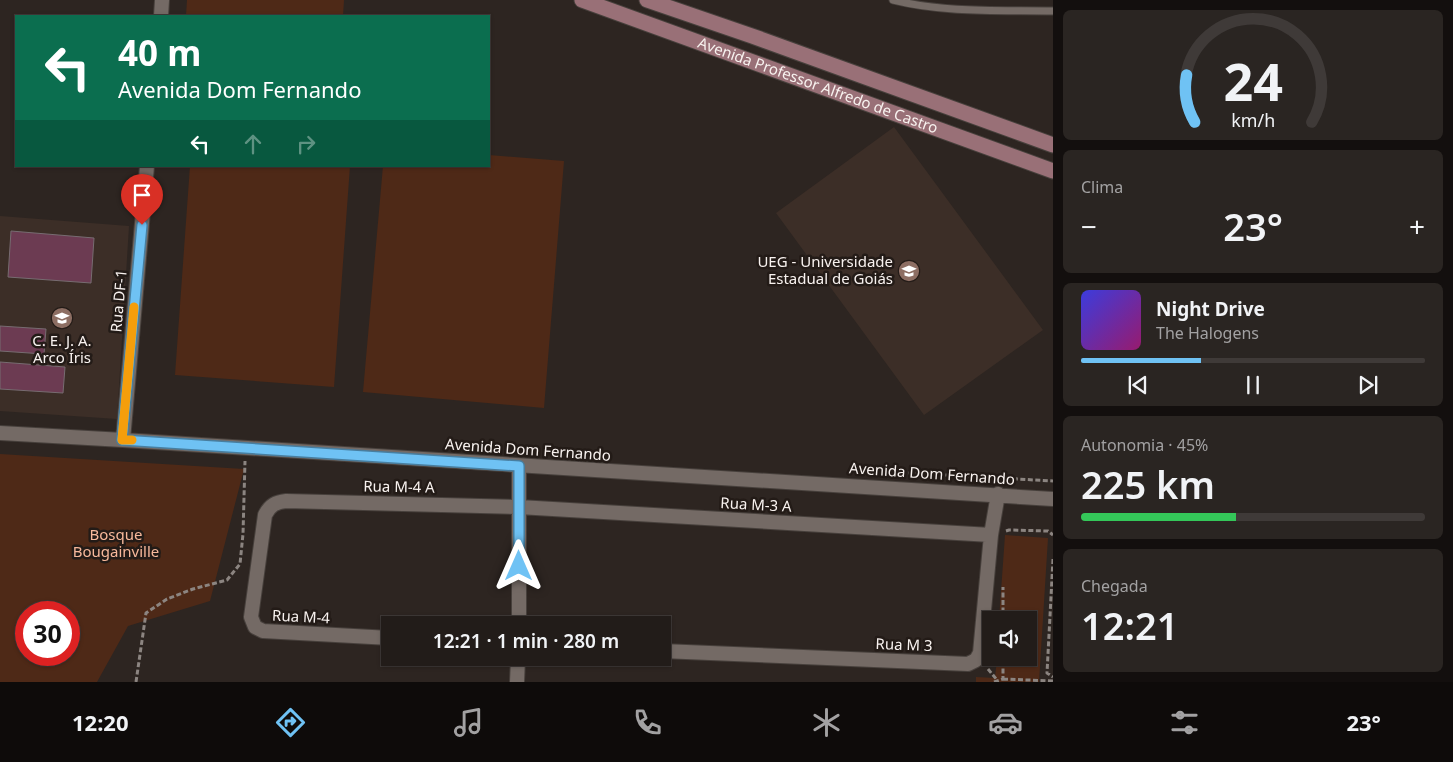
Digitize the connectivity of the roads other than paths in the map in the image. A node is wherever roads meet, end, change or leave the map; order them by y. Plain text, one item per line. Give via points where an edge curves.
1 (162, 0) edge
2 (582, 0) edge
3 (647, 0) edge
4 (893, 0) edge
5 (1053, 11) edge
6 (161, 15) edge
7 (1053, 145) edge
8 (147, 167) edge
9 (1053, 171) edge
10 (0, 433) edge
11 (122, 440) junction
12 (519, 466) junction
13 (998, 494) junction
14 (1053, 499) edge
15 (278, 502) joint
16 (519, 507) junction
17 (997, 535) junction
18 (519, 616) edge
19 (381, 638) edge
20 (671, 651) edge
21 (518, 666) edge
22 (517, 682) edge

1 - 6 street
2 - 9 main road, Avenida Professor Alfredo de Castro
3 - 7 main road, Avenida Professor Alfredo de Castro
4 - 5 lane via 960,10
8 - 11 street, Rua DF-1
10 - 11 street, Avenida Dom Fernando
11 - 12 street, Avenida Dom Fernando
12 - 13 street, Avenida Dom Fernando
12 - 16 street
13 - 14 street, Avenida Dom Fernando
13 - 17 street, Rua M 3
15 - 16 street, Rua M-4 A
15 - 19 street, Rua M-4 via 265,515 250,618 255,627 263,631
16 - 17 street, Rua M-3 A
16 - 18 street
17 - 20 street, Rua M 3 via 980,653 972,663
21 - 22 street

